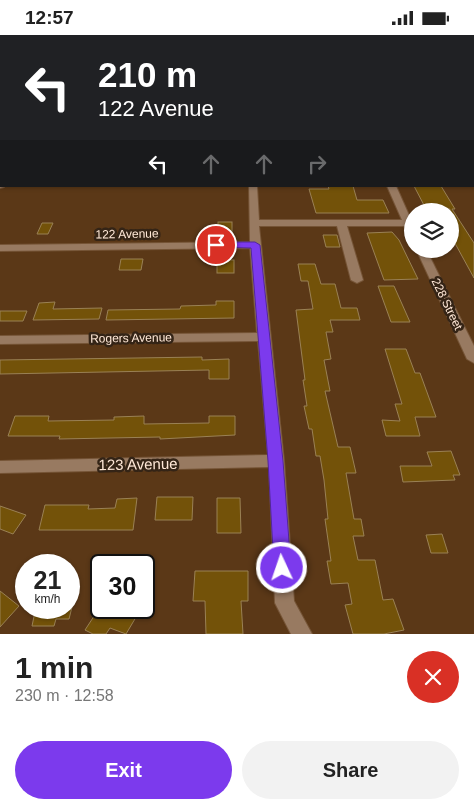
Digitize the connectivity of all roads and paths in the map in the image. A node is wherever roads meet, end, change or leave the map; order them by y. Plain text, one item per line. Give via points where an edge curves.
1 (253, 187) edge
2 (390, 187) edge
3 (404, 215) edge
4 (255, 223) junction
5 (341, 223) junction
6 (404, 227) edge
7 (255, 245) junction
8 (0, 248) edge
9 (425, 258) edge
10 (357, 280) dead end
11 (263, 337) junction
12 (0, 340) edge
13 (474, 359) edge
14 (276, 461) junction
15 (0, 467) edge
16 (302, 634) edge

1 - 4 street
2 - 3 street
4 - 5 street
4 - 7 street
5 - 6 street
5 - 10 street
7 - 8 street, 122 Avenue
7 - 11 street
9 - 13 street, 228 Street
11 - 12 street, Rogers Avenue
11 - 14 street
14 - 15 street, 123 Avenue
14 - 16 street via 284,603

